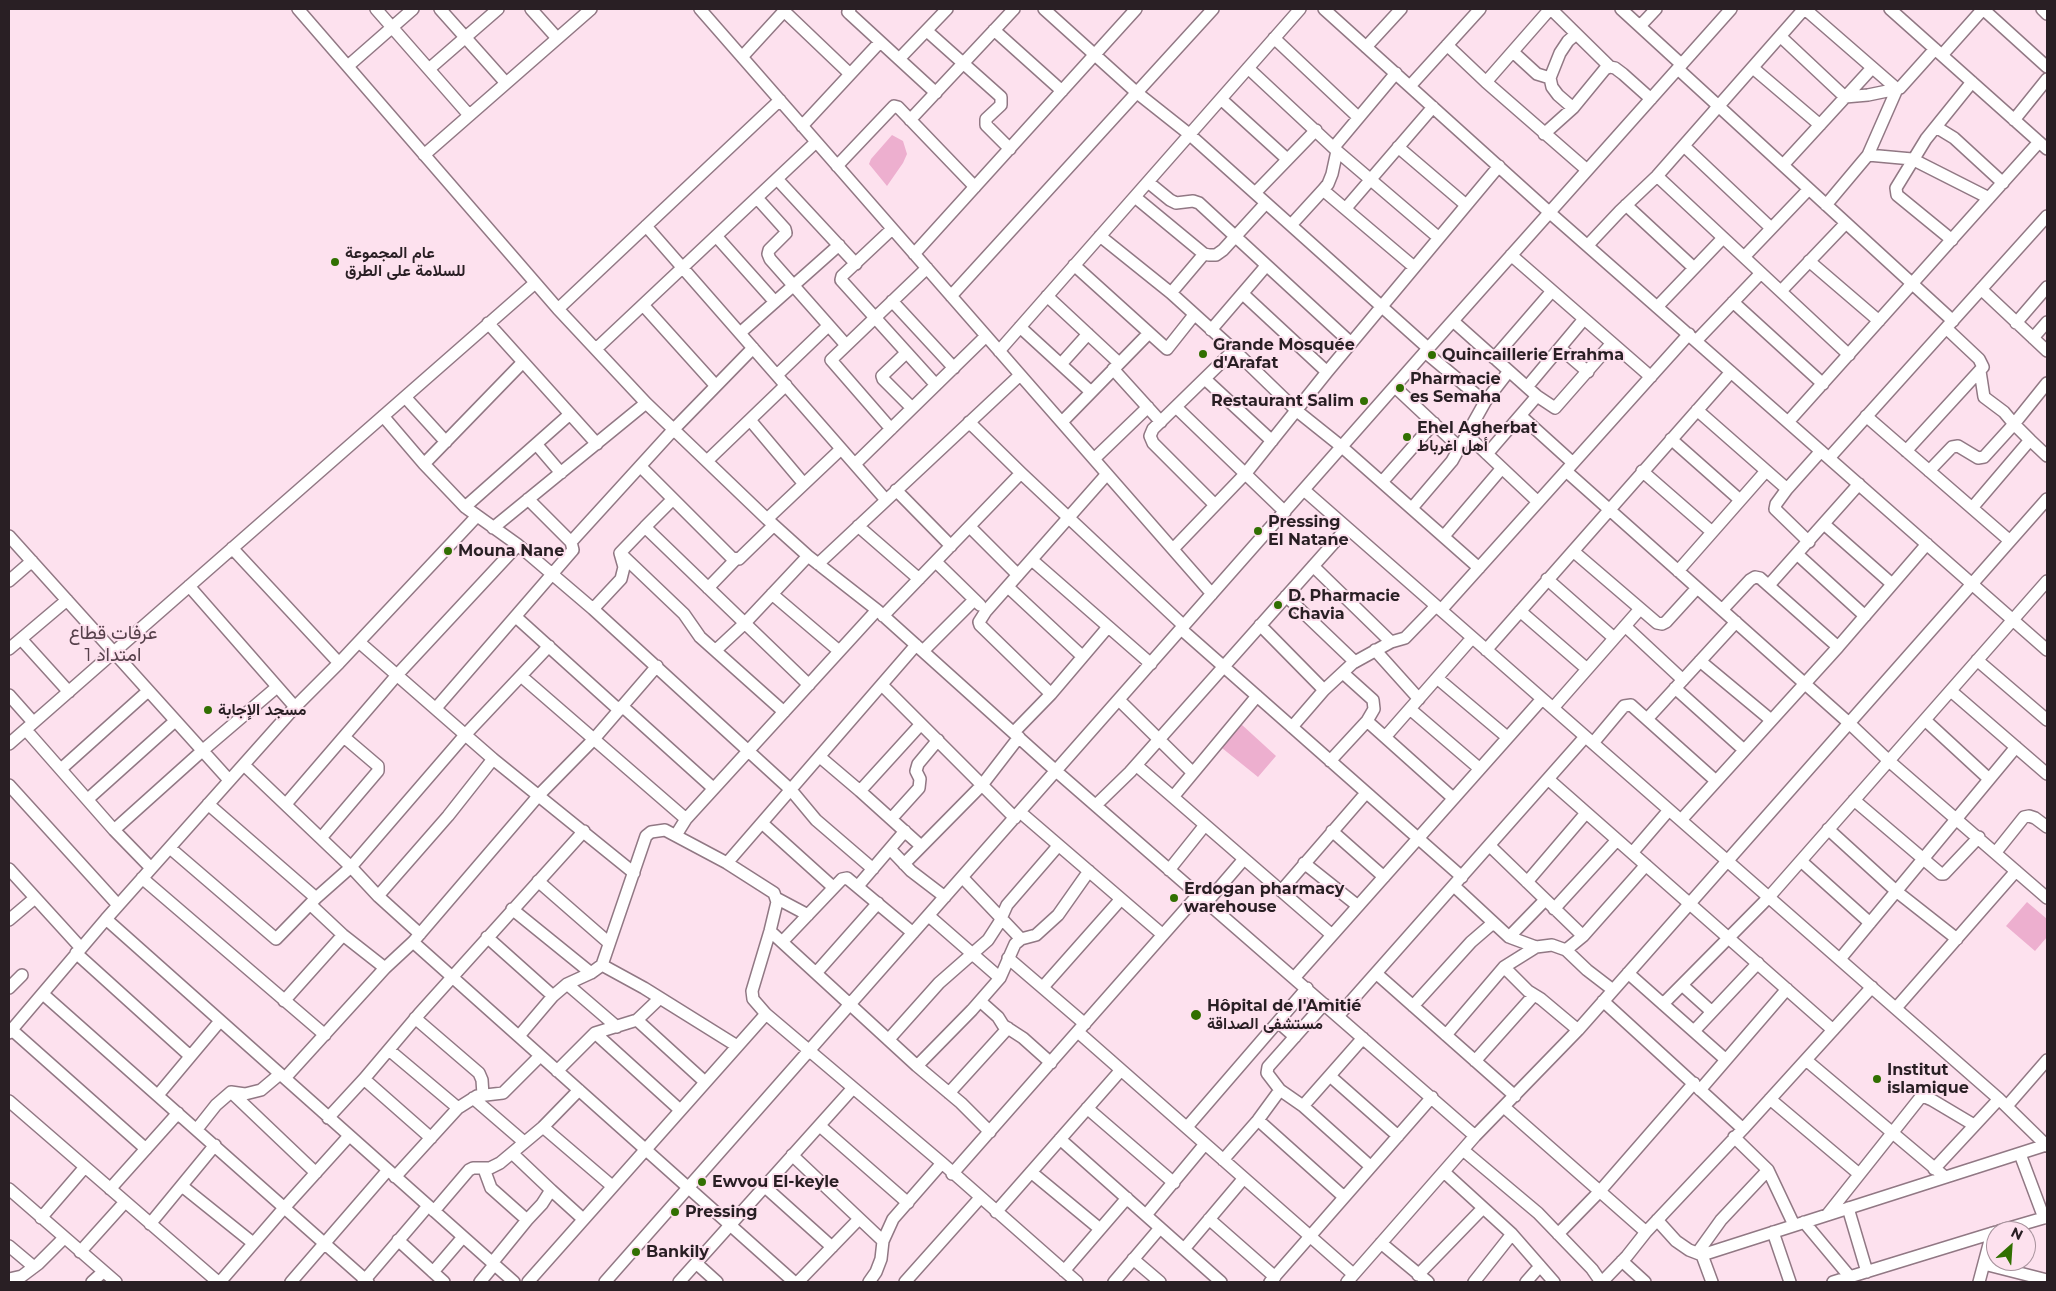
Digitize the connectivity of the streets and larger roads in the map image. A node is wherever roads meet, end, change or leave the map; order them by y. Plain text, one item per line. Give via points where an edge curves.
1 (298, 9) edge
2 (376, 9) edge
3 (413, 9) edge
4 (440, 9) edge
5 (498, 9) edge
6 (532, 9) edge
7 (591, 9) edge
8 (850, 9) edge
9 (947, 9) edge
10 (1014, 9) edge
11 (1044, 9) edge
12 (1213, 9) edge
13 (1300, 9) edge
14 (1324, 9) edge
15 (1401, 9) edge
16 (1480, 9) edge
17 (1551, 9) edge
18 (1621, 9) edge
19 (1656, 9) edge
20 (1732, 9) edge
21 (1804, 9) edge
22 (1890, 9) edge
23 (2042, 9) edge
24 (785, 10) edge
25 (707, 11) edge
26 (1129, 11) edge
27 (2047, 14) edge
28 (1640, 26) junction
29 (392, 28) junction
30 (926, 30) junction
31 (994, 30) junction
32 (1576, 35) junction
33 (1780, 36) junction
34 (466, 37) junction
35 (557, 38) junction
36 (1274, 38) junction
37 (880, 42) junction
38 (1447, 45) junction
39 (1366, 47) junction
40 (1513, 52) junction
41 (1939, 52) junction
42 (1095, 54) junction
43 (742, 57) junction
44 (899, 59) junction
45 (963, 64) junction
46 (348, 66) junction
47 (1610, 67) junction
48 (1680, 67) junction
49 (2047, 67) edge
50 (1248, 68) junction
51 (1752, 68) junction
52 (1872, 68) junction
53 (429, 69) junction
54 (1396, 73) junction
55 (850, 74) junction
56 (1550, 78) junction
57 (2047, 79) edge
58 (1486, 82) junction
59 (1972, 82) junction
60 (506, 83) junction
61 (1410, 86) junction
62 (1898, 89) junction
63 (1062, 91) junction
64 (1136, 92) junction
65 (936, 93) junction
66 (1845, 97) junction
67 (1221, 99) junction
68 (1650, 99) junction
69 (780, 100) junction
70 (1719, 106) junction
71 (1433, 107) junction
72 (1572, 108) junction
73 (469, 115) junction
74 (1358, 117) junction
75 (910, 120) junction
76 (2014, 120) junction
77 (1820, 125) junction
78 (802, 126) junction
79 (1936, 127) junction
80 (1316, 130) junction
81 (1189, 134) junction
82 (1544, 134) junction
83 (816, 142) junction
84 (1684, 146) junction
85 (2043, 146) edge
86 (1398, 147) junction
87 (1010, 149) junction
88 (1336, 149) junction
89 (424, 155) junction
90 (1868, 155) junction
91 (1287, 159) junction
92 (1912, 159) junction
93 (1783, 165) junction
94 (837, 166) junction
95 (1499, 166) junction
96 (1587, 170) junction
97 (1657, 176) junction
98 (777, 179) junction
99 (1370, 180) junction
100 (1148, 182) junction
101 (2003, 183) junction
102 (975, 187) junction
103 (1323, 190) junction
104 (1808, 190) junction
105 (1255, 193) junction
106 (1135, 197) junction
107 (757, 198) junction
108 (1990, 198) junction
109 (1266, 203) junction
110 (1466, 205) junction
111 (1626, 205) junction
112 (1826, 205) junction
113 (1346, 208) junction
114 (1550, 212) junction
115 (2046, 222) edge
116 (1846, 223) junction
117 (1291, 225) junction
118 (646, 226) junction
119 (1771, 228) junction
120 (892, 229) junction
121 (716, 236) junction
122 (1100, 236) junction
123 (1235, 238) junction
124 (1439, 238) junction
125 (1724, 238) junction
126 (1952, 240) junction
127 (839, 245) junction
128 (1588, 246) junction
129 (914, 254) junction
130 (1204, 254) junction
131 (1511, 255) junction
132 (1744, 257) junction
133 (1809, 261) junction
134 (856, 264) junction
135 (1074, 265) junction
136 (1266, 266) junction
137 (683, 268) junction
138 (926, 268) junction
139 (1414, 268) junction
140 (1694, 268) junction
141 (1761, 273) junction
142 (534, 283) junction
143 (1912, 284) junction
144 (792, 285) junction
145 (2047, 287) edge
146 (1981, 290) junction
147 (1552, 291) junction
148 (1781, 291) junction
149 (1171, 293) junction
150 (1243, 294) junction
151 (951, 296) junction
152 (1047, 296) junction
153 (892, 301) junction
154 (775, 302) junction
155 (1733, 302) junction
156 (643, 305) junction
157 (1382, 306) junction
158 (1657, 306) junction
159 (558, 309) junction
160 (1194, 315) junction
161 (875, 318) junction
162 (1584, 319) junction
163 (1453, 321) junction
164 (1879, 321) junction
165 (2047, 322) edge
166 (488, 323) junction
167 (2016, 323) junction
168 (1950, 324) junction
169 (828, 326) junction
170 (1020, 327) junction
171 (1211, 330) junction
172 (740, 333) junction
173 (1149, 333) junction
174 (1088, 334) junction
175 (986, 336) junction
176 (1692, 338) junction
177 (2033, 338) junction
178 (1351, 343) junction
179 (1612, 343) junction
180 (846, 345) junction
181 (753, 348) junction
182 (1560, 348) junction
183 (596, 349) junction
184 (1234, 350) junction
185 (1427, 350) junction
186 (999, 351) junction
187 (2047, 351) edge
188 (906, 353) junction
189 (1849, 355) junction
190 (1494, 358) junction
191 (523, 362) junction
192 (1061, 364) junction
193 (1116, 366) junction
194 (954, 368) junction
195 (1509, 371) junction
196 (1980, 371) junction
197 (1327, 372) junction
198 (1588, 372) junction
199 (1731, 372) junction
200 (1020, 374) junction
201 (777, 375) junction
202 (1651, 377) junction
203 (1205, 378) junction
204 (2047, 383) edge
205 (1823, 384) junction
206 (786, 385) junction
207 (936, 385) junction
208 (716, 386) junction
209 (1395, 387) junction
210 (1527, 387) junction
211 (1091, 392) junction
212 (405, 396) junction
213 (1537, 396) junction
214 (1485, 402) junction
215 (646, 403) junction
216 (1148, 407) junction
217 (912, 408) junction
218 (1177, 408) junction
219 (1697, 410) junction
220 (1297, 411) junction
221 (570, 414) junction
222 (382, 416) junction
223 (1521, 416) junction
224 (1866, 416) junction
225 (750, 420) junction
226 (969, 422) junction
227 (1062, 422) junction
228 (1162, 422) junction
229 (1788, 422) junction
230 (1434, 423) junction
231 (2014, 424) junction
232 (891, 428) junction
233 (674, 430) junction
234 (1468, 436) junction
235 (1671, 439) junction
236 (2030, 440) junction
237 (1272, 441) junction
238 (446, 442) junction
239 (597, 444) junction
240 (537, 445) junction
241 (1342, 446) junction
242 (1460, 448) junction
243 (841, 449) junction
244 (1906, 451) junction
245 (1486, 454) junction
246 (1825, 455) junction
247 (2047, 456) edge
248 (1094, 459) junction
249 (707, 462) junction
250 (424, 464) junction
251 (855, 464) junction
252 (641, 466) junction
253 (1570, 467) junction
254 (1502, 468) junction
255 (1766, 470) junction
256 (1929, 470) junction
257 (1642, 471) junction
258 (561, 473) junction
259 (1246, 473) junction
260 (1022, 474) junction
261 (1107, 474) junction
262 (1382, 482) junction
263 (804, 484) junction
264 (1859, 484) junction
265 (1787, 489) junction
266 (896, 490) junction
267 (1304, 490) junction
268 (673, 498) junction
269 (2047, 499) edge
270 (528, 500) junction
271 (886, 500) junction
272 (1740, 500) junction
273 (1538, 502) junction
274 (1215, 505) junction
275 (465, 507) junction
276 (1412, 508) junction
277 (1972, 508) junction
278 (1609, 509) junction
279 (1285, 512) junction
280 (477, 516) junction
281 (1069, 518) junction
282 (770, 522) junction
283 (1824, 524) junction
284 (858, 526) junction
285 (644, 527) junction
286 (970, 527) junction
287 (493, 528) junction
288 (1347, 528) junction
289 (1712, 532) junction
290 (9, 536) edge
291 (1444, 536) junction
292 (2010, 541) junction
293 (571, 542) junction
294 (1810, 542) junction
295 (1927, 544) junction
296 (518, 545) junction
297 (951, 546) junction
298 (232, 548) junction
299 (1172, 549) junction
300 (1573, 550) junction
301 (620, 553) junction
302 (1797, 554) junction
303 (808, 556) junction
304 (736, 559) junction
305 (1032, 560) junction
306 (32, 561) junction
307 (936, 562) junction
308 (818, 564) junction
309 (1313, 566) junction
310 (1479, 568) junction
311 (1678, 571) junction
312 (553, 574) junction
313 (1018, 575) junction
314 (919, 579) junction
315 (1548, 579) junction
316 (9, 581) edge
317 (2047, 581) edge
318 (1892, 584) junction
319 (1972, 584) junction
320 (1769, 585) junction
321 (189, 586) junction
322 (1008, 587) junction
323 (708, 588) junction
324 (1697, 588) junction
325 (772, 594) junction
326 (1212, 594) junction
327 (1286, 596) junction
328 (67, 600) junction
329 (974, 600) junction
330 (1438, 608) junction
331 (593, 609) junction
332 (1640, 609) junction
333 (1722, 610) junction
334 (986, 611) junction
335 (1520, 611) junction
336 (880, 613) junction
337 (516, 616) junction
338 (1865, 616) junction
339 (2013, 620) junction
340 (1736, 622) junction
341 (745, 623) junction
342 (1260, 625) junction
343 (1625, 626) junction
344 (1108, 627) junction
345 (1183, 628) junction
346 (1472, 638) junction
347 (1614, 638) junction
348 (21, 639) junction
349 (359, 642) junction
350 (1391, 642) junction
351 (548, 646) junction
352 (1838, 647) junction
353 (920, 648) junction
354 (9, 649) edge
355 (716, 650) junction
356 (1375, 650) junction
357 (1486, 650) junction
358 (2047, 650) edge
359 (839, 651) junction
360 (113, 652) junction
361 (1082, 656) junction
362 (1978, 660) junction
363 (1700, 661) junction
364 (1355, 662) junction
365 (339, 664) junction
366 (1151, 664) junction
367 (657, 666) junction
368 (1223, 667) junction
369 (1587, 669) junction
370 (1343, 673) junction
371 (398, 675) junction
372 (521, 676) junction
373 (1438, 678) junction
374 (1805, 683) junction
375 (1679, 684) junction
376 (809, 685) junction
377 (882, 685) junction
378 (277, 687) junction
379 (1324, 690) junction
380 (1951, 690) junction
381 (148, 691) junction
382 (69, 692) junction
383 (1051, 694) junction
384 (9, 695) edge
385 (1257, 696) junction
386 (1419, 699) junction
387 (1542, 699) junction
388 (1119, 700) junction
389 (295, 707) junction
390 (436, 708) junction
391 (620, 708) junction
392 (1553, 708) junction
393 (1410, 709) junction
394 (784, 712) junction
395 (1647, 719) junction
396 (1771, 720) junction
397 (1925, 720) junction
398 (2047, 720) edge
399 (175, 721) junction
400 (1367, 721) junction
401 (1849, 723) junction
402 (921, 724) junction
403 (30, 726) junction
404 (1292, 727) junction
405 (465, 735) junction
406 (1016, 735) junction
407 (1386, 736) junction
408 (344, 737) junction
409 (1507, 737) junction
410 (594, 739) junction
411 (1160, 739) junction
412 (938, 740) junction
413 (1589, 740) junction
414 (9, 744) edge
415 (2016, 747) junction
416 (1744, 750) junction
417 (202, 751) junction
418 (747, 751) junction
419 (820, 757) junction
420 (2047, 758) edge
421 (494, 759) junction
422 (1330, 761) junction
423 (1889, 761) junction
424 (244, 765) junction
425 (1136, 765) junction
426 (61, 769) junction
427 (1480, 769) junction
428 (2043, 770) edge
429 (1056, 771) junction
430 (1192, 773) junction
431 (1548, 779) junction
432 (1990, 779) junction
433 (229, 780) junction
434 (1716, 781) junction
435 (9, 785) edge
436 (982, 785) junction
437 (713, 788) junction
438 (791, 790) junction
439 (860, 791) junction
440 (1366, 792) junction
441 (539, 795) junction
442 (1173, 797) junction
443 (1453, 798) junction
444 (88, 799) junction
445 (1854, 800) junction
446 (208, 804) junction
447 (286, 804) junction
448 (1096, 806) junction
449 (1669, 810) junction
450 (1586, 813) junction
451 (1018, 815) junction
452 (1957, 818) junction
453 (686, 819) junction
454 (891, 819) junction
455 (1681, 820) junction
456 (762, 823) junction
457 (1205, 825) junction
458 (2047, 827) edge
459 (1828, 829) junction
460 (114, 830) junction
461 (584, 831) junction
462 (905, 831) junction
463 (1332, 831) junction
464 (676, 835) junction
465 (321, 838) junction
466 (1418, 838) junction
467 (1979, 838) junction
468 (1617, 840) junction
469 (921, 846) junction
470 (1058, 846) junction
471 (1490, 846) junction
472 (170, 848) junction
473 (890, 849) junction
474 (1996, 852) junction
475 (1632, 853) junction
476 (1244, 859) junction
477 (1922, 860) junction
478 (1727, 861) junction
479 (1800, 861) junction
480 (727, 863) junction
481 (1304, 863) junction
482 (904, 864) junction
483 (1646, 865) junction
484 (351, 867) junction
485 (152, 868) junction
486 (9, 869) edge
487 (873, 869) junction
488 (1169, 870) junction
489 (2016, 871) junction
490 (1089, 872) junction
491 (634, 873) junction
492 (962, 877) junction
493 (1384, 877) junction
494 (142, 878) junction
495 (538, 881) junction
496 (1458, 882) junction
497 (1527, 882) junction
498 (858, 886) junction
499 (833, 887) junction
500 (1280, 890) junction
501 (1896, 892) junction
502 (378, 896) junction
503 (946, 897) junction
504 (1768, 897) junction
505 (35, 898) junction
506 (776, 898) junction
507 (1203, 898) junction
508 (2047, 898) edge
509 (1121, 899) junction
510 (1545, 900) junction
511 (313, 901) junction
512 (878, 903) junction
513 (1690, 903) junction
514 (118, 905) junction
515 (1358, 906) junction
516 (1554, 909) junction
517 (512, 910) junction
518 (808, 915) junction
519 (929, 916) junction
520 (1002, 918) junction
521 (106, 919) junction
522 (9, 920) edge
523 (1492, 923) junction
524 (1870, 923) junction
525 (770, 931) junction
526 (913, 933) junction
527 (343, 935) junction
528 (1163, 935) junction
529 (1332, 935) junction
530 (1583, 936) junction
531 (487, 937) junction
532 (1509, 937) junction
533 (417, 938) junction
534 (1728, 938) junction
535 (1957, 938) junction
536 (1022, 939) junction
537 (782, 942) junction
538 (609, 943) junction
539 (1536, 947) junction
540 (1566, 950) junction
541 (79, 951) junction
542 (972, 953) junction
543 (1008, 958) junction
544 (1840, 959) junction
545 (1758, 963) junction
546 (602, 964) junction
547 (1504, 967) junction
548 (385, 968) junction
549 (1628, 972) junction
550 (591, 973) junction
551 (816, 973) junction
552 (1377, 974) junction
553 (22, 975) dead end
554 (451, 977) junction
555 (1000, 978) junction
556 (1294, 978) junction
557 (566, 984) junction
558 (1682, 985) junction
559 (1043, 987) junction
560 (9, 988) edge
561 (1307, 988) junction
562 (1872, 988) junction
563 (1786, 989) junction
564 (1612, 990) junction
565 (43, 994) junction
566 (1534, 995) junction
567 (553, 996) junction
568 (660, 998) junction
569 (284, 1001) junction
570 (980, 1001) junction
571 (1603, 1001) junction
572 (851, 1004) junction
573 (1324, 1004) junction
574 (1663, 1004) junction
575 (1413, 1006) junction
576 (1896, 1008) junction
577 (1711, 1012) junction
578 (766, 1014) junction
579 (1338, 1016) junction
580 (416, 1018) junction
581 (636, 1020) junction
582 (220, 1021) junction
583 (1278, 1022) junction
584 (617, 1027) junction
585 (1008, 1028) junction
586 (1082, 1028) junction
587 (1578, 1030) junction
588 (1833, 1030) junction
589 (10, 1031) edge
590 (1694, 1031) junction
591 (595, 1033) junction
592 (325, 1035) junction
593 (1446, 1035) junction
594 (519, 1036) junction
595 (1295, 1037) junction
596 (1363, 1038) junction
597 (889, 1039) junction
598 (737, 1046) junction
599 (389, 1050) junction
600 (809, 1052) junction
601 (190, 1056) junction
602 (540, 1056) junction
603 (1725, 1059) junction
604 (1806, 1060) junction
605 (1474, 1061) junction
606 (1051, 1063) junction
607 (917, 1066) junction
608 (2045, 1067) edge
609 (1121, 1070) junction
610 (558, 1071) junction
611 (282, 1076) junction
612 (1330, 1076) junction
613 (364, 1079) junction
614 (705, 1082) junction
615 (1697, 1086) junction
616 (853, 1088) junction
617 (579, 1090) junction
618 (1280, 1090) junction
619 (231, 1092) junction
620 (949, 1093) junction
621 (158, 1095) junction
622 (478, 1096) junction
623 (1514, 1096) junction
624 (1432, 1097) junction
625 (1770, 1100) junction
626 (9, 1101) edge
627 (2003, 1102) junction
628 (1303, 1106) junction
629 (1504, 1107) junction
630 (458, 1108) junction
631 (1087, 1108) junction
632 (680, 1110) junction
633 (178, 1113) junction
634 (328, 1118) junction
635 (1258, 1120) junction
636 (1974, 1125) junction
637 (820, 1126) junction
638 (543, 1127) junction
639 (1187, 1127) junction
640 (197, 1129) junction
641 (1743, 1129) junction
642 (990, 1132) junction
643 (1893, 1133) junction
644 (350, 1136) junction
645 (1398, 1136) junction
646 (1475, 1136) junction
647 (1734, 1137) junction
648 (431, 1138) junction
649 (1060, 1139) junction
650 (524, 1142) junction
651 (1206, 1144) junction
652 (216, 1145) junction
653 (2047, 1146) edge
654 (146, 1149) junction
655 (645, 1149) junction
656 (1463, 1150) junction
657 (512, 1153) junction
658 (2020, 1154) junction
659 (792, 1156) junction
660 (1223, 1160) junction
661 (942, 1164) junction
662 (1370, 1166) junction
663 (85, 1167) junction
664 (484, 1169) junction
665 (1934, 1169) junction
666 (1768, 1170) junction
667 (1031, 1172) junction
668 (1444, 1172) junction
669 (316, 1173) junction
670 (392, 1173) junction
671 (952, 1174) junction
672 (1859, 1174) junction
673 (1244, 1178) junction
674 (1945, 1178) junction
675 (1174, 1182) junction
676 (182, 1186) junction
677 (612, 1186) junction
678 (764, 1186) junction
679 (688, 1187) junction
680 (9, 1189) edge
681 (110, 1189) junction
682 (551, 1190) junction
683 (1600, 1191) junction
684 (1344, 1197) junction
685 (980, 1198) junction
686 (1127, 1198) junction
687 (125, 1202) junction
688 (908, 1203) junction
689 (284, 1208) junction
690 (431, 1208) junction
691 (1483, 1208) junction
692 (1848, 1208) junction
693 (996, 1212) junction
694 (1146, 1215) junction
695 (1827, 1215) junction
696 (2046, 1217) edge
697 (41, 1218) junction
698 (584, 1218) junction
699 (859, 1219) junction
700 (1209, 1219) junction
701 (527, 1220) junction
702 (1656, 1220) junction
703 (2032, 1221) edge
704 (150, 1224) junction
705 (730, 1224) junction
706 (1799, 1224) junction
707 (1160, 1228) junction
708 (1100, 1229) junction
709 (1646, 1232) junction
710 (1773, 1232) junction
711 (1512, 1234) junction
712 (1558, 1234) junction
713 (1986, 1235) edge
714 (463, 1237) junction
715 (1310, 1237) junction
716 (64, 1238) junction
717 (398, 1240) junction
718 (883, 1241) junction
719 (325, 1242) junction
720 (253, 1243) junction
721 (1381, 1243) junction
722 (9, 1246) edge
723 (832, 1247) junction
724 (1184, 1249) junction
725 (80, 1252) junction
726 (1700, 1253) junction
727 (1986, 1258) edge
728 (1133, 1259) junction
729 (1622, 1261) junction
730 (696, 1263) junction
731 (493, 1264) junction
732 (1984, 1264) junction
733 (1540, 1266) junction
734 (34, 1267) junction
735 (1064, 1271) junction
736 (103, 1272) junction
737 (434, 1272) junction
738 (1867, 1272) junction
739 (1418, 1275) junction
740 (1850, 1277) junction
741 (9, 1279) edge
742 (213, 1280) edge
743 (1272, 1280) edge
744 (1350, 1280) edge
745 (2047, 1280) edge
746 (366, 1281) edge
747 (92, 1282) edge
748 (116, 1282) edge
749 (291, 1282) edge
750 (444, 1282) edge
751 (480, 1282) edge
752 (514, 1282) edge
753 (528, 1282) edge
754 (605, 1282) edge
755 (679, 1282) edge
756 (717, 1282) edge
757 (796, 1282) edge
758 (868, 1282) edge
759 (905, 1282) edge
760 (1077, 1282) edge
761 (1114, 1282) edge
762 (1160, 1282) edge
763 (1221, 1282) edge
764 (1428, 1282) edge
765 (1474, 1282) edge
766 (1526, 1282) edge
767 (1554, 1282) edge
768 (1601, 1282) edge
769 (1645, 1282) edge
770 (1712, 1282) edge
771 (1790, 1282) edge
772 (1833, 1282) edge
773 (1979, 1282) edge

1 - 46 street
2 - 29 street
3 - 29 street
4 - 34 street
5 - 34 street
6 - 35 street
7 - 35 street
8 - 37 street via 848,12
9 - 30 street
10 - 31 street
11 - 42 street
12 - 64 street
13 - 36 street
14 - 39 street
15 - 39 street
16 - 38 street
17 - 32 street
17 - 40 street
18 - 28 street
19 - 28 street
20 - 48 street
21 - 33 street
21 - 52 street
22 - 41 street
23 - 27 street
24 - 43 street
24 - 55 street
25 - 43 street
26 - 42 street
28 - 48 street
29 - 46 street
29 - 53 street
30 - 44 street
30 - 45 street
31 - 45 street
31 - 63 street
32 - 47 street
32 - 56 street via 1560,53
33 - 51 street
33 - 66 street
34 - 53 street
34 - 60 street
35 - 60 street
36 - 50 street
36 - 74 street
37 - 44 street
37 - 55 street
38 - 58 street
38 - 61 street
39 - 54 street
40 - 56 street via 1537,74
40 - 58 street
41 - 49 street via 1983,9
41 - 59 street
41 - 62 street
42 - 63 street
42 - 64 street
43 - 69 street
44 - 65 street
45 - 65 street
45 - 87 street via 1001,97 1001,104 986,119 986,125
46 - 89 street
47 - 68 street via 1623,74
47 - 72 street
48 - 68 street
48 - 70 street
50 - 67 street
50 - 80 street
51 - 70 street
51 - 77 street
52 - 62 street
52 - 66 street
53 - 73 street
54 - 61 street
54 - 74 street
55 - 78 street
56 - 72 street via 1552,87
57 - 76 street
58 - 82 street
59 - 76 street
59 - 79 street
60 - 73 street
61 - 71 street
62 - 66 street
62 - 90 street
63 - 87 street
64 - 81 street
64 - 151 street
65 - 75 street
66 - 77 street
67 - 81 street
67 - 91 street
68 - 96 street
69 - 78 street
69 - 118 street
70 - 84 street
70 - 93 street
71 - 86 street
71 - 95 street
72 - 82 street
73 - 89 street
74 - 88 street
75 - 94 street via 898,107 891,108
75 - 102 street
76 - 85 street
77 - 93 street
78 - 83 street
79 - 92 street
79 - 101 street via 1954,138
80 - 88 street
80 - 91 street
81 - 100 street
81 - 105 street
82 - 96 street
83 - 94 street
83 - 98 street
84 - 97 street
84 - 119 street
85 - 101 street
86 - 99 street
86 - 110 street
87 - 102 street
88 - 99 street
88 - 103 street via 1332,174
89 - 142 street
90 - 92 street
90 - 112 street
91 - 105 street
92 - 108 street
92 - 126 street via 1896,188 1897,195
93 - 104 street
94 - 120 street
95 - 110 street
95 - 114 street
96 - 114 street
97 - 111 street
97 - 125 street
98 - 107 street
98 - 127 street
99 - 113 street
99 - 124 street
100 - 106 street
100 - 123 street via 1170,200 1199,203
101 - 108 street
102 - 129 street
103 - 113 street
103 - 117 street
104 - 112 street
104 - 119 street
105 - 109 street
106 - 122 street
106 - 130 street
107 - 121 street
107 - 144 street via 785,229 784,236 768,254
108 - 126 street
109 - 117 street
109 - 123 street
110 - 124 street
111 - 128 street
111 - 140 street
112 - 116 street
113 - 139 street
114 - 128 street
114 - 131 street
115 - 146 street
116 - 133 street
116 - 143 street
117 - 157 street
118 - 137 street
118 - 159 street
119 - 132 street
120 - 129 street
120 - 134 street
121 - 137 street
121 - 154 street
122 - 135 street
122 - 149 street
123 - 130 street via 1216,254
123 - 136 street
124 - 139 street
125 - 132 street
125 - 140 street
126 - 143 street
127 - 134 street
127 - 144 street
128 - 158 street
129 - 138 street
130 - 149 street
131 - 147 street
131 - 163 street
132 - 141 street
133 - 148 street
133 - 164 street
134 - 161 street via 841,280
135 - 152 street
135 - 173 street
136 - 150 street
136 - 178 street
137 - 156 street
137 - 172 street
138 - 151 street
138 - 153 street
139 - 157 street
140 - 158 street
141 - 148 street
141 - 155 street
142 - 159 street
142 - 166 street
143 - 164 street
143 - 168 street
144 - 154 street
144 - 169 street
145 - 167 street
146 - 167 street
146 - 168 street
147 - 162 street
147 - 190 street
148 - 189 street
149 - 160 street
150 - 171 street
150 - 197 street
151 - 175 street
152 - 170 street
152 - 174 street
153 - 161 street
153 - 194 street
154 - 172 street
155 - 176 street
155 - 205 street
156 - 183 street
156 - 208 street
157 - 178 street
157 - 185 street
158 - 176 street
159 - 183 street
160 - 171 street
160 - 173 street via 1167,349
161 - 180 street
161 - 188 street
162 - 179 street
162 - 182 street
163 - 185 street
163 - 190 street
164 - 189 street
165 - 177 street
166 - 191 street
166 - 212 street
167 - 177 street
168 - 196 street via 1983,363
168 - 224 street
169 - 180 street
169 - 201 street
170 - 186 street
170 - 192 street
171 - 184 street
172 - 181 street
173 - 193 street
174 - 192 street
174 - 193 street
175 - 186 street
175 - 194 street
176 - 199 street
176 - 202 street
177 - 187 street
178 - 197 street
179 - 198 street
179 - 202 street
180 - 232 street via 832,357 832,362
181 - 201 street
181 - 208 street
182 - 198 street
182 - 210 street
183 - 215 street
184 - 203 street
184 - 220 street
185 - 209 street
185 - 214 street
186 - 200 street
188 - 207 street
188 - 217 street via 882,376
189 - 205 street
190 - 195 street
191 - 221 street
191 - 238 street
192 - 211 street
193 - 211 street
193 - 216 street
194 - 207 street
195 - 210 street
195 - 214 street
196 - 231 street via 1984,398 2004,412
196 - 244 street
197 - 220 street
198 - 213 street via 1555,408
199 - 219 street
199 - 229 street
200 - 226 street
200 - 227 street
201 - 206 street
202 - 253 street
203 - 218 street
203 - 237 street
204 - 231 street
205 - 229 street
206 - 225 street
206 - 243 street
207 - 217 street
208 - 233 street
209 - 230 street
209 - 241 street
210 - 213 street
211 - 227 street
212 - 222 street
212 - 238 street
213 - 223 street
214 - 234 street
215 - 233 street
215 - 239 street
216 - 228 street
216 - 248 street
217 - 232 street
218 - 228 street
218 - 259 street
219 - 235 street
219 - 255 street
220 - 237 street
220 - 241 street
221 - 239 street
221 - 240 street
222 - 250 street
222 - 298 street
223 - 245 street
223 - 253 street
224 - 244 street
224 - 246 street
225 - 249 street
225 - 263 street
226 - 260 street
226 - 266 street
227 - 248 street
228 - 274 street via 1153,429 1150,436 1153,443
229 - 246 street
230 - 242 street
230 - 262 street
231 - 236 street
231 - 256 street via 1984,457 1978,458 1958,446 1952,446
232 - 251 street
233 - 249 street
233 - 252 street
234 - 242 street
234 - 245 street
235 - 257 street
235 - 272 street
236 - 247 street
236 - 277 street
237 - 259 street
238 - 250 street
239 - 258 street
240 - 258 street
240 - 275 street
241 - 262 street
241 - 267 street
242 - 276 street
243 - 251 street
243 - 263 street
244 - 256 street
245 - 254 street
246 - 264 street
246 - 265 street
248 - 261 street
249 - 282 street
250 - 275 street
251 - 271 street
252 - 268 street
252 - 293 street
253 - 273 street
253 - 278 street
254 - 273 street
254 - 291 street
255 - 265 street
255 - 272 street
256 - 277 street
257 - 278 street
257 - 289 street
258 - 270 street
259 - 274 street
259 - 279 street
260 - 281 street
260 - 286 street
261 - 281 street
261 - 299 street
262 - 276 street
263 - 282 street
264 - 283 street
264 - 295 street
265 - 294 street via 1775,509
266 - 271 street
266 - 297 street
267 - 279 street
267 - 288 street
268 - 285 street
268 - 304 street
269 - 292 street
270 - 287 street
270 - 293 street
271 - 284 street
272 - 289 street
273 - 310 street
274 - 299 street
275 - 280 street
276 - 291 street
277 - 292 street
278 - 300 street
278 - 311 street
279 - 326 street
280 - 287 street
280 - 349 street
281 - 305 street
281 - 345 street
282 - 303 street
282 - 304 street
283 - 294 street
283 - 318 street
284 - 308 street
284 - 314 street
285 - 301 street
285 - 323 street
286 - 297 street
286 - 313 street
287 - 296 street
288 - 309 street
288 - 330 street
289 - 311 street
290 - 306 street
291 - 310 street
292 - 319 street
293 - 312 street via 573,550
294 - 302 street
295 - 318 street
295 - 319 street
296 - 312 street
296 - 371 street
297 - 307 street
298 - 321 street
298 - 365 street
299 - 326 street
300 - 315 street
300 - 332 street
301 - 331 street via 624,567 621,579
301 - 355 street via 684,614 700,637
302 - 320 street
302 - 338 street
303 - 308 street
303 - 325 street
304 - 323 street
305 - 313 street
305 - 344 street
306 - 316 street
306 - 328 street
307 - 314 street
307 - 329 street
308 - 336 street
309 - 327 street
309 - 350 street
310 - 330 street
311 - 324 street
312 - 331 street
312 - 337 street
313 - 322 street
314 - 336 street
315 - 335 street
315 - 347 street
317 - 339 street
318 - 338 street
319 - 339 street
319 - 401 street
320 - 333 street via 1756,577
320 - 352 street
321 - 360 street
321 - 378 street
322 - 334 street
322 - 361 street
323 - 341 street
324 - 332 street via 1662,624
324 - 333 street
325 - 341 street
325 - 359 street
326 - 345 street
327 - 342 street
327 - 364 street
328 - 348 street
328 - 360 street
329 - 334 street
329 - 353 street
330 - 346 street
330 - 350 street via 1405,638
331 - 367 street
332 - 343 street
333 - 340 street
334 - 383 street via 980,626
335 - 357 street
335 - 369 street
336 - 353 street
336 - 359 street
337 - 351 street
337 - 390 street
338 - 352 street
339 - 358 street
339 - 362 street
340 - 363 street
340 - 374 street
341 - 355 street
341 - 376 street
342 - 368 street
342 - 379 street
343 - 347 street
343 - 375 street
344 - 361 street
344 - 366 street
345 - 366 street
345 - 368 street
346 - 357 street
346 - 373 street
347 - 369 street
348 - 354 street
348 - 382 street
349 - 365 street
349 - 371 street
350 - 356 street
351 - 372 street
351 - 391 street
352 - 374 street
353 - 377 street
353 - 406 street
355 - 394 street
356 - 364 street
356 - 386 street
357 - 387 street
359 - 376 street
360 - 381 street
360 - 382 street
361 - 383 street
362 - 380 street
362 - 398 street
363 - 375 street
363 - 396 street
364 - 370 street
365 - 389 street
366 - 388 street
367 - 391 street
367 - 418 street
368 - 385 street
368 - 411 street
369 - 392 street
370 - 379 street
370 - 400 street via 1373,700 1374,709
371 - 390 street
371 - 408 street
372 - 405 street
372 - 410 street
373 - 386 street
373 - 409 street
374 - 396 street
374 - 401 street
375 - 395 street
375 - 416 street
376 - 394 street
377 - 402 street
377 - 419 street
378 - 389 street
378 - 417 street
379 - 404 street
380 - 397 street
380 - 415 street
381 - 399 street
381 - 426 street
382 - 403 street
383 - 406 street
384 - 403 street
385 - 404 street
385 - 430 street
386 - 393 street
387 - 392 street
387 - 409 street
388 - 411 street
388 - 429 street
389 - 424 street
390 - 405 street
391 - 410 street
391 - 437 street
392 - 413 street
393 - 407 street
393 - 427 street
394 - 418 street
395 - 413 street via 1627,704
395 - 434 street
396 - 416 street
397 - 423 street
397 - 432 street
399 - 417 street
399 - 444 street
400 - 407 street
400 - 422 street
401 - 423 street
401 - 478 street
402 - 412 street
402 - 439 street
403 - 414 street
403 - 426 street
404 - 422 street
405 - 421 street
405 - 484 street
406 - 429 street
406 - 436 street
407 - 443 street
408 - 447 street
408 - 465 street via 378,766 378,772
409 - 427 street
410 - 441 street
410 - 453 street
411 - 425 street
411 - 430 street
412 - 436 street
412 - 454 street via 918,764 919,788
413 - 431 street
413 - 449 street
415 - 428 street
415 - 432 street
416 - 434 street
417 - 433 street
417 - 460 street
418 - 437 street
418 - 438 street
419 - 438 street
419 - 439 street
420 - 428 street
421 - 441 street
421 - 502 street
422 - 440 street
423 - 445 street
423 - 452 street
424 - 433 street
424 - 447 street
425 - 442 street
425 - 448 street
426 - 444 street
427 - 443 street
429 - 448 street
429 - 451 street
430 - 442 street
431 - 450 street
431 - 471 street
432 - 452 street
433 - 446 street
434 - 455 street
435 - 514 street
436 - 451 street
436 - 469 street
437 - 453 street
438 - 456 street
438 - 487 street via 816,820
439 - 454 street
440 - 463 street
440 - 466 street
441 - 461 street
441 - 533 street
442 - 457 street
443 - 466 street
444 - 460 street
445 - 459 street
445 - 477 street
446 - 472 street
446 - 511 street
447 - 465 street
448 - 488 street
449 - 455 street
449 - 475 street
450 - 468 street
450 - 497 street
451 - 470 street
451 - 492 street
452 - 467 street
452 - 477 street
453 - 464 street
454 - 462 street
455 - 478 street
456 - 480 street
456 - 499 street
457 - 476 street
457 - 488 street
458 - 474 street via 2035,818 2024,817
459 - 479 street
459 - 501 street
460 - 485 street
461 - 491 street
461 - 495 street
462 - 469 street
462 - 473 street
463 - 481 street
463 - 493 street
464 - 480 street
464 - 491 street via 665,830 646,836
465 - 484 street
466 - 493 street
466 - 496 street
467 - 474 street
467 - 477 street via 1944,874
468 - 475 street
468 - 516 street
469 - 482 street
470 - 490 street
470 - 520 street via 1007,905
471 - 496 street
471 - 497 street
472 - 485 street
472 - 511 street via 276,939
473 - 482 street
473 - 487 street
474 - 489 street
475 - 483 street
476 - 500 street
476 - 507 street
477 - 501 street
478 - 504 street
478 - 513 street
479 - 504 street
479 - 524 street
480 - 506 street via 769,889
481 - 500 street
481 - 515 street
482 - 503 street
483 - 513 street
483 - 530 street
484 - 502 street
484 - 511 street
485 - 494 street
486 - 505 street
487 - 498 street
488 - 507 street
489 - 508 street
489 - 535 street
490 - 509 street
490 - 536 street via 1058,914 1036,935
491 - 538 street
492 - 503 street
492 - 520 street
493 - 515 street
494 - 514 street
494 - 569 street
495 - 517 street
495 - 538 street
496 - 523 street
496 - 552 street
497 - 510 street
498 - 499 street via 842,878
498 - 512 street
499 - 518 street
500 - 529 street
501 - 524 street
501 - 535 street
502 - 533 street
503 - 519 street
504 - 534 street
504 - 544 street
505 - 522 street
505 - 541 street
506 - 518 street
506 - 525 street
507 - 528 street
507 - 556 street
509 - 528 street
509 - 559 street
510 - 516 street
510 - 532 street
511 - 527 street
512 - 526 street
512 - 551 street
513 - 534 street
513 - 549 street
514 - 521 street
515 - 529 street
516 - 530 street
517 - 531 street
517 - 550 street
518 - 537 street
519 - 526 street
519 - 542 street
520 - 536 street
520 - 542 street via 988,940
521 - 541 street
521 - 582 street
523 - 532 street
523 - 575 street
524 - 544 street
525 - 537 street
525 - 578 street via 752,990 753,998
526 - 572 street
527 - 548 street
527 - 569 street
528 - 586 street
529 - 556 street
530 - 540 street
531 - 554 street
531 - 567 street
532 - 539 street
533 - 548 street
533 - 554 street
534 - 545 street
534 - 558 street
535 - 576 street
536 - 543 street via 1015,944
537 - 551 street
538 - 546 street
539 - 540 street via 1552,945
539 - 547 street
540 - 564 street
541 - 565 street
541 - 601 street
542 - 555 street
542 - 597 street via 939,983
543 - 555 street
543 - 559 street
544 - 562 street
545 - 563 street
545 - 577 street
546 - 550 street
546 - 568 street
547 - 566 street
547 - 593 street
548 - 592 street
549 - 564 street
549 - 574 street
550 - 557 street
551 - 572 street
552 - 575 street
552 - 579 street
553 - 560 street
554 - 580 street
554 - 594 street
555 - 570 street
556 - 561 street
557 - 567 street
557 - 584 street
558 - 574 street
558 - 577 street
559 - 586 street
561 - 573 street
561 - 583 street
562 - 576 street
562 - 588 street
563 - 588 street
563 - 603 street
564 - 571 street
565 - 589 street
565 - 621 street
566 - 587 street
566 - 605 street
567 - 594 street
568 - 581 street
568 - 598 street
569 - 592 street
570 - 585 street
570 - 607 street
571 - 587 street
571 - 615 street
572 - 597 street
572 - 600 street
573 - 579 street
573 - 595 street
574 - 590 street
575 - 593 street
576 - 627 street
577 - 590 street
578 - 598 street
578 - 600 street
579 - 596 street
580 - 599 street
580 - 622 street via 480,1073 482,1080
581 - 584 street
581 - 614 street
582 - 601 street
582 - 611 street
583 - 595 street
583 - 639 street
584 - 591 street
585 - 606 street
585 - 620 street
586 - 606 street
586 - 609 street
587 - 623 street
588 - 604 street
589 - 654 street
590 - 603 street
591 - 610 street
591 - 632 street
592 - 611 street
593 - 605 street
594 - 602 street
595 - 618 street via 1268,1067 1267,1073
596 - 612 street
596 - 624 street
597 - 607 street
598 - 614 street
599 - 613 street
599 - 630 street
600 - 616 street
600 - 679 street
601 - 621 street
602 - 610 street
602 - 622 street via 503,1093
603 - 615 street
604 - 625 street
604 - 643 street
605 - 623 street
606 - 642 street
607 - 620 street
608 - 627 street
609 - 631 street
609 - 639 street
610 - 617 street
611 - 619 street via 261,1090 245,1094
611 - 634 street
612 - 628 street
612 - 645 street
613 - 634 street
613 - 648 street
614 - 632 street
615 - 641 street
615 - 683 street
616 - 637 street
616 - 661 street
617 - 638 street
617 - 655 street
618 - 628 street
618 - 635 street
619 - 640 street
619 - 669 street
620 - 642 street
621 - 633 street
622 - 630 street
622 - 650 street
623 - 629 street
624 - 645 street
624 - 646 street
625 - 641 street
625 - 672 street
626 - 663 street
627 - 636 street
627 - 653 street
628 - 662 street
629 - 646 street
629 - 683 street
630 - 648 street
631 - 649 street
631 - 675 street
632 - 655 street
633 - 640 street
633 - 654 street
634 - 644 street
635 - 660 street
635 - 684 street
636 - 643 street via 1925,1097 1917,1100
636 - 665 street
637 - 659 street
637 - 688 street
638 - 650 street
638 - 677 street
639 - 651 street
640 - 652 street
641 - 647 street
642 - 671 street
643 - 665 street
643 - 672 street
644 - 669 street
644 - 670 street
645 - 662 street
646 - 656 street
647 - 666 street
647 - 702 street
648 - 670 street
649 - 667 street
649 - 686 street
650 - 657 street
651 - 660 street
651 - 675 street
652 - 676 street
652 - 689 street
653 - 658 street
654 - 681 street
655 - 677 street
655 - 679 street
656 - 668 street
656 - 712 street
657 - 664 street
657 - 682 street
658 - 674 street
658 - 696 street
659 - 678 street
659 - 699 street
660 - 673 street
661 - 671 street
661 - 688 street
662 - 684 street
663 - 681 street
663 - 697 street
664 - 690 street via 470,1170
664 - 701 street via 491,1188
665 - 674 street
666 - 706 street
666 - 726 street via 1721,1220
667 - 693 street
667 - 708 street
668 - 691 street
668 - 721 street
669 - 689 street
670 - 690 street
670 - 719 street
671 - 685 street
672 - 695 street
673 - 700 street
673 - 715 street
674 - 692 street
675 - 694 street
676 - 704 street
676 - 720 street
677 - 698 street
678 - 705 street
678 - 723 street
679 - 705 street
679 - 754 street
680 - 697 street
681 - 687 street
682 - 698 street
682 - 701 street
683 - 709 street
683 - 712 street
684 - 715 street
685 - 693 street
685 - 759 street
686 - 694 street
686 - 708 street
687 - 704 street
687 - 725 street
688 - 718 street via 893,1219
689 - 719 street
689 - 720 street
690 - 714 street
690 - 717 street
691 - 711 street
691 - 739 street
692 - 695 street
692 - 738 street
693 - 735 street
694 - 707 street
695 - 706 street
696 - 703 street
697 - 716 street
698 - 753 street
699 - 718 street
699 - 723 street
700 - 724 street
700 - 743 street
701 - 731 street
702 - 709 street
702 - 726 street via 1676,1241
704 - 742 street
705 - 730 street
705 - 757 street
706 - 710 street
706 - 740 street
707 - 724 street
707 - 728 street
708 - 735 street
709 - 729 street
710 - 726 street
710 - 771 street
711 - 733 street
711 - 765 street
712 - 768 street
713 - 738 street
714 - 731 street
714 - 737 street
715 - 743 street
715 - 744 street
716 - 725 street
716 - 734 street
717 - 737 street
717 - 746 street
718 - 758 street via 881,1259
719 - 746 street
719 - 749 street
720 - 742 street
721 - 739 street
721 - 744 street
722 - 734 street
723 - 757 street
724 - 763 street
725 - 736 street
726 - 770 street
727 - 732 street
728 - 761 street
728 - 762 street
729 - 768 street
729 - 769 street
730 - 755 street
730 - 756 street
731 - 751 street
731 - 752 street
732 - 745 street
732 - 773 street
733 - 766 street
733 - 767 street
734 - 741 street via 22,1276
735 - 760 street
736 - 747 street
736 - 748 street
737 - 750 street
738 - 740 street
739 - 764 street
740 - 772 street

